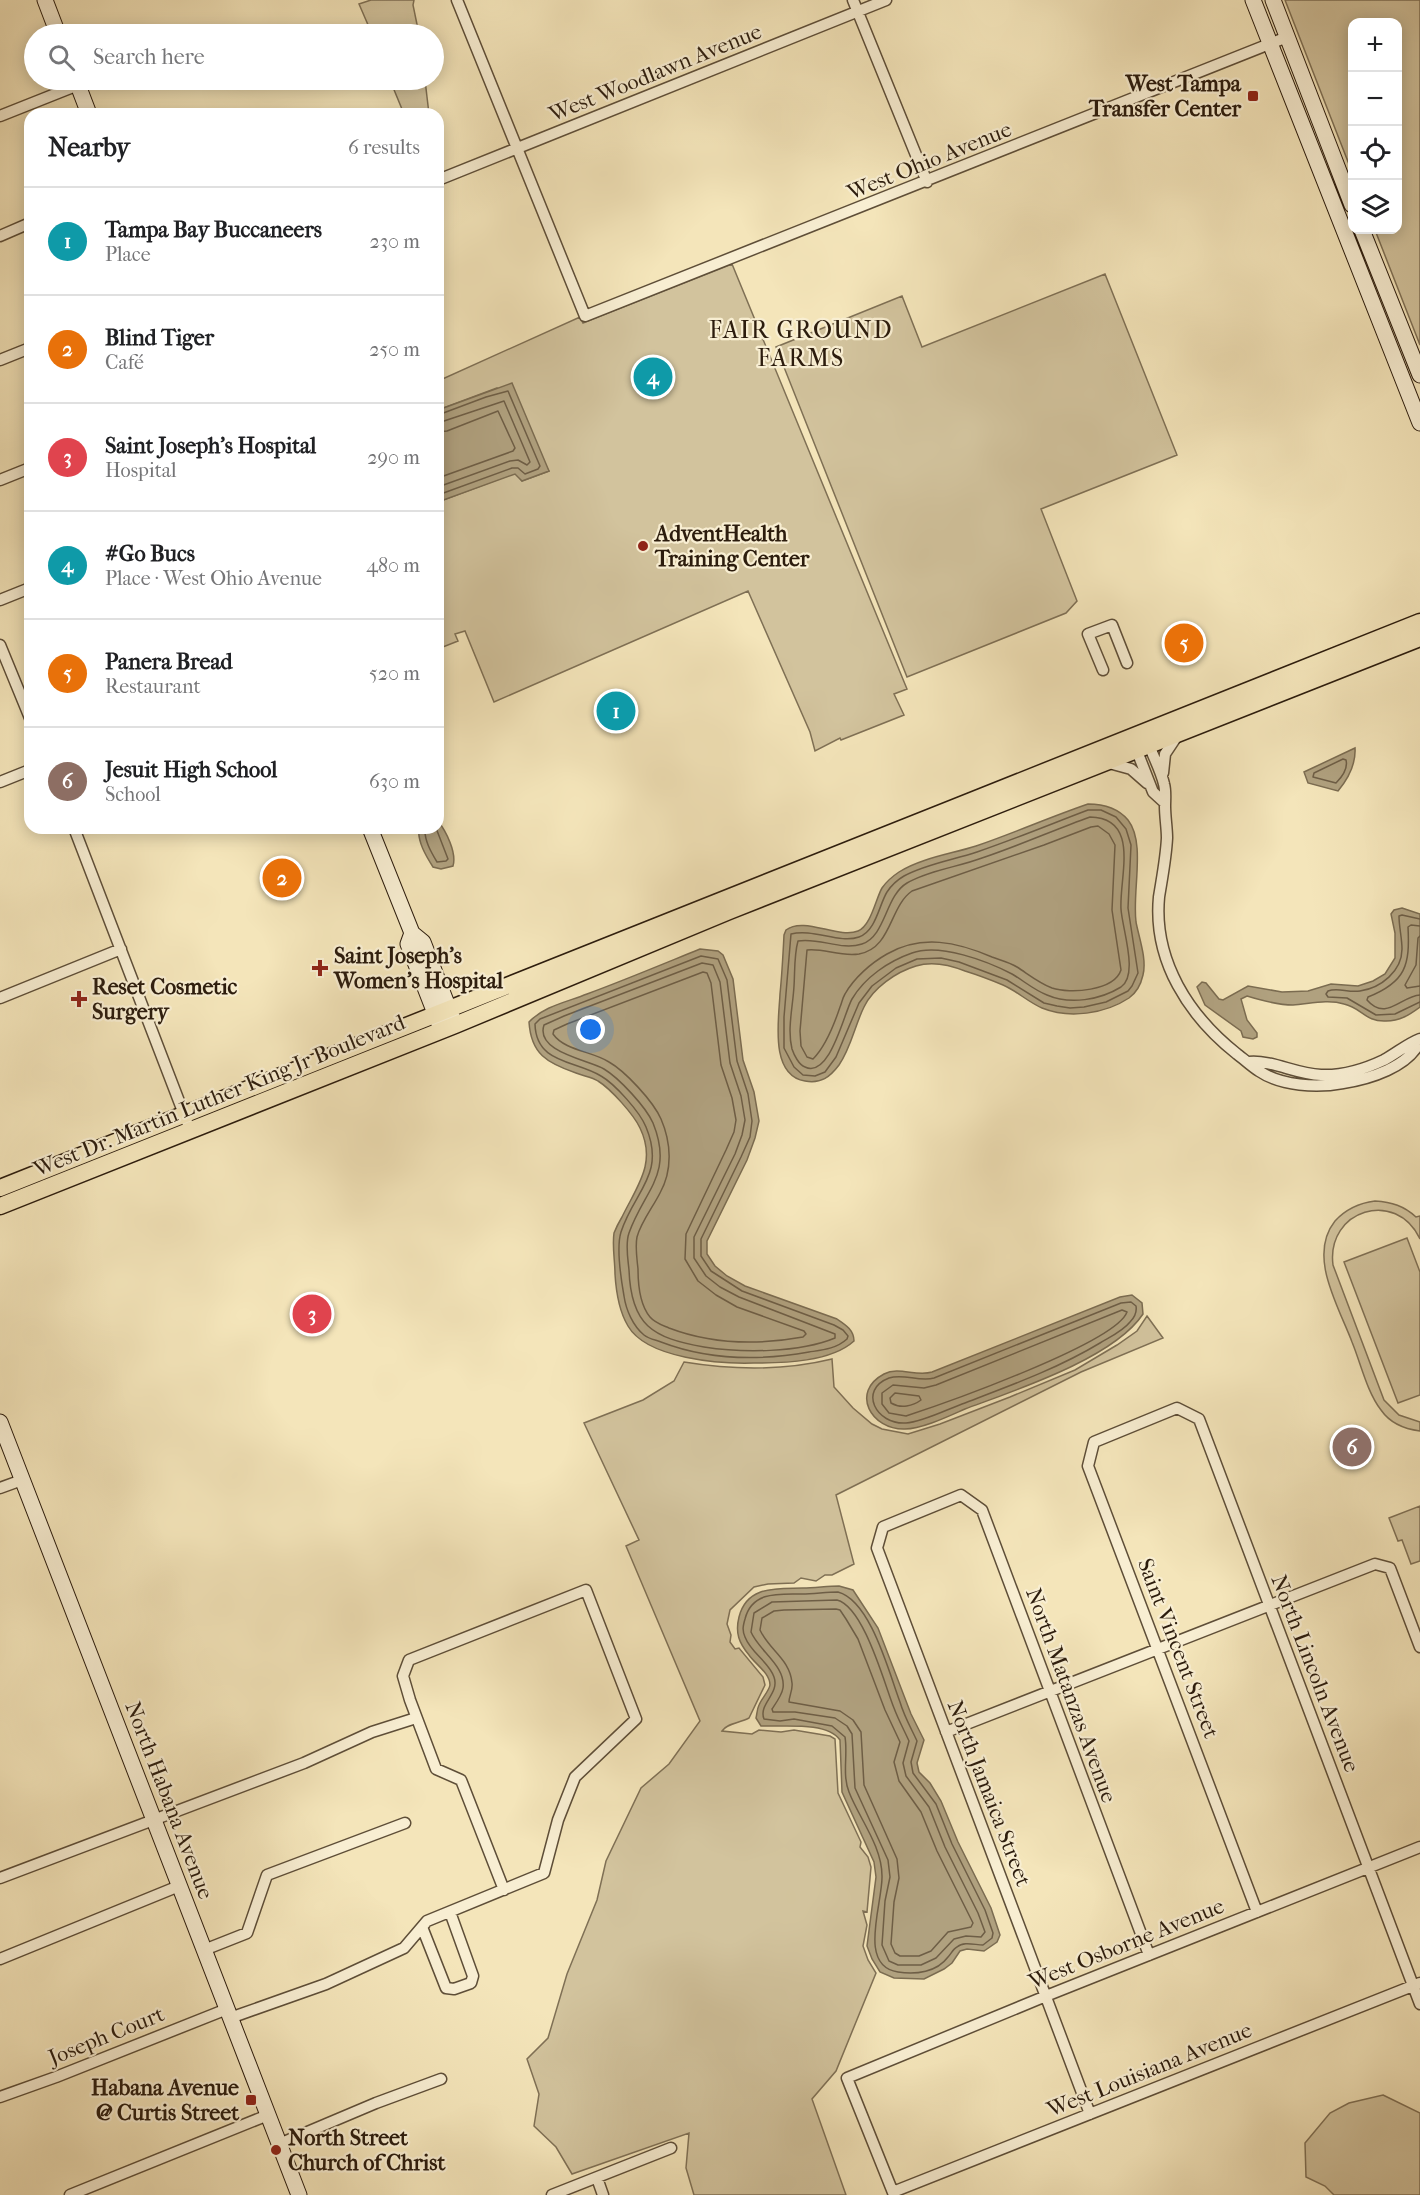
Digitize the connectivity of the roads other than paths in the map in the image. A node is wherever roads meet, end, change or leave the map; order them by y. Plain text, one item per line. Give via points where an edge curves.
1 (45, 0) edge
2 (457, 0) edge
3 (853, 0) edge
4 (886, 0) edge
5 (1253, 0) edge
6 (1273, 0) edge
7 (857, 12) junction
8 (54, 24) edge
9 (1287, 37) junction
10 (1271, 44) junction
11 (59, 90) edge
12 (80, 90) edge
13 (87, 108) edge
14 (0, 116) edge
15 (516, 148) junction
16 (444, 178) edge
17 (927, 182) junction
18 (1348, 192) edge
19 (24, 226) edge
20 (1362, 234) edge
21 (1363, 234) edge
22 (0, 236) edge
23 (1349, 244) junction
24 (24, 350) edge
25 (0, 360) edge
26 (1420, 375) edge
27 (1420, 423) edge
28 (24, 470) edge
29 (0, 480) edge
30 (24, 590) edge
31 (0, 600) edge
32 (1420, 622) edge
33 (1420, 638) edge
34 (0, 645) edge
35 (1127, 663) dead end
36 (1103, 670) dead end
37 (24, 703) edge
38 (1179, 734) junction
39 (1138, 744) junction
40 (1106, 763) junction
41 (24, 772) edge
42 (0, 782) edge
43 (1164, 782) junction
44 (1152, 788) junction
45 (1165, 803) junction
46 (76, 834) edge
47 (372, 834) edge
48 (121, 949) junction
49 (0, 998) edge
50 (445, 1020) junction
51 (1420, 1040) edge
52 (188, 1124) junction
53 (0, 1188) edge
54 (0, 1206) edge
55 (0, 1422) edge
56 (1139, 1425) joint
57 (22, 1480) junction
58 (0, 1488) edge
59 (924, 1510) joint
60 (1269, 1605) junction
61 (1420, 1647) edge
62 (1158, 1649) junction
63 (1049, 1692) junction
64 (416, 1718) junction
65 (946, 1732) junction
66 (154, 1820) junction
67 (405, 1823) dead end
68 (1420, 1847) edge
69 (1369, 1867) junction
70 (0, 1878) edge
71 (179, 1886) junction
72 (504, 1890) junction
73 (450, 1912) junction
74 (1257, 1912) junction
75 (422, 1927) junction
76 (204, 1950) junction
77 (1149, 1955) junction
78 (0, 1959) edge
79 (1417, 1984) edge
80 (1046, 1996) junction
81 (1420, 2004) edge
82 (229, 2013) junction
83 (441, 2079) dead end
84 (0, 2097) edge
85 (1090, 2114) junction
86 (268, 2115) junction
87 (279, 2144) junction
88 (671, 2148) dead end
89 (597, 2178) junction
90 (893, 2194) edge
91 (70, 2195) edge
92 (299, 2195) edge
93 (552, 2195) edge
94 (603, 2195) edge

1 - 8 street
2 - 15 street
3 - 7 street
4 - 7 street, West Woodlawn Avenue
5 - 10 street
6 - 9 street
7 - 15 street, West Woodlawn Avenue
7 - 17 street
9 - 10 street, West Ohio Avenue
9 - 18 street
10 - 17 street, West Ohio Avenue
10 - 23 street
11 - 14 street
12 - 13 street
15 - 16 street, West Woodlawn Avenue
15 - 17 street, West Ohio Avenue via 585,316
19 - 22 street
20 - 23 street
21 - 26 street
23 - 27 street
24 - 25 street
28 - 29 street
30 - 31 street
32 - 39 main road via 1153,727
33 - 38 main road
34 - 37 street
35 - 36 street via 1112,625 1088,634
38 - 39 main road
38 - 43 street via 1165,754
39 - 40 main road
39 - 43 street
39 - 44 street
39 - 50 main road
40 - 44 street via 1131,769
40 - 50 main road
41 - 42 street
43 - 45 street
44 - 45 street
45 - 51 street via 1167,839 1158,911 1167,963 1194,1012 1219,1039 1259,1071 1281,1080 1311,1084 1360,1080 1416,1050
46 - 48 street
47 - 50 street via 412,933 423,942
48 - 49 street
48 - 52 street
50 - 52 main road, West Dr. Martin Luther King Jr Boulevard
52 - 53 main road, West Dr. Martin Luther King Jr Boulevard
52 - 54 main road, West Dr. Martin Luther King Jr Boulevard
55 - 57 street, North Habana Avenue
56 - 60 street, North Lincoln Avenue via 1177,1408 1199,1419
56 - 62 street, Saint Vincent Street via 1094,1442 1088,1466
57 - 58 street
57 - 66 street, North Habana Avenue
59 - 63 street, North Matanzas Avenue via 961,1496 982,1510
59 - 65 street, North Jamaica Street via 883,1527 877,1548
60 - 61 street via 1375,1564 1390,1568
60 - 62 street
60 - 69 street, North Lincoln Avenue
62 - 63 street
62 - 74 street, Saint Vincent Street
63 - 65 street
63 - 77 street, North Matanzas Avenue
64 - 66 street
64 - 72 street via 436,1768 461,1780
64 - 72 street, Joseph Court via 403,1676 409,1660 586,1590 636,1719 575,1778 558,1820 544,1874
65 - 80 street, North Jamaica Street
66 - 70 street
66 - 71 street, North Habana Avenue
67 - 76 street via 267,1875 247,1933
68 - 69 street, West Osborne Avenue
69 - 74 street, West Osborne Avenue
69 - 79 street, North Lincoln Avenue
71 - 76 street, North Habana Avenue
71 - 78 street
72 - 73 street, Joseph Court
73 - 75 street, Joseph Court
73 - 75 street via 473,1976 471,1983 446,1988
74 - 77 street, West Osborne Avenue
75 - 82 street, Joseph Court via 404,1948 326,1984
76 - 82 street, North Habana Avenue
77 - 80 street, West Osborne Avenue
79 - 81 street, North Lincoln Avenue
79 - 85 street, West Louisiana Avenue
80 - 85 street, North Jamaica Street
80 - 90 street, West Osborne Avenue via 847,2078
82 - 84 street, Joseph Court
82 - 86 street, North Habana Avenue
83 - 87 street
85 - 90 street, West Louisiana Avenue
86 - 87 street, North Habana Avenue
86 - 91 street
87 - 92 street, North Habana Avenue
88 - 89 street
89 - 93 street
89 - 94 street

